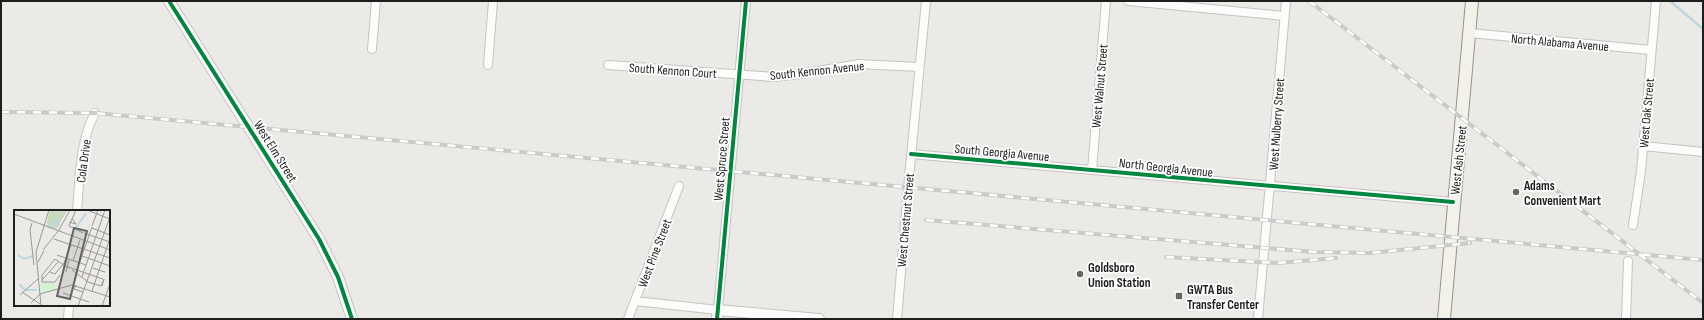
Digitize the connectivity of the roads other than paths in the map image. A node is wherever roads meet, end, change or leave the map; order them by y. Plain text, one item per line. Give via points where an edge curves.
1 (169, 1) edge
2 (376, 1) edge
3 (493, 1) edge
4 (746, 1) edge
5 (926, 1) edge
6 (1106, 1) edge
7 (1128, 1) edge
8 (1286, 1) edge
9 (1472, 1) edge
10 (1656, 1) edge
11 (1284, 16) junction
12 (1469, 33) junction
13 (372, 49) dead end
14 (1652, 50) junction
15 (488, 65) dead end
16 (608, 65) dead end
17 (919, 67) junction
18 (739, 75) junction
19 (95, 113) dead end
20 (1643, 146) junction
21 (1703, 152) edge
22 (911, 154) junction
23 (1092, 170) junction
24 (679, 186) dead end
25 (1271, 187) junction
26 (1453, 202) junction
27 (77, 210) edge
28 (1633, 225) dead end
29 (1628, 261) dead end
30 (635, 301) junction
31 (69, 306) edge
32 (718, 314) edge
33 (68, 319) edge
34 (352, 319) edge
35 (628, 319) edge
36 (819, 319) edge
37 (898, 319) edge
38 (1258, 319) edge
39 (1444, 319) edge
40 (1626, 319) edge

1 - 34 street, West Elm Street via 319,239 338,277
2 - 13 street
3 - 15 street
4 - 18 street, West Spruce Street
5 - 17 street, West Chestnut Street
6 - 23 street, West Walnut Street
7 - 11 street
8 - 11 street, West Mulberry Street
9 - 12 main road, West Ash Street
10 - 14 street, West Oak Street
11 - 25 street, West Mulberry Street
12 - 14 street, North Alabama Avenue
12 - 26 main road, West Ash Street
14 - 20 street, West Oak Street
16 - 18 street, South Kennon Court
17 - 18 street, South Kennon Avenue via 859,64 790,76
17 - 22 street, West Chestnut Street
18 - 32 street, West Spruce Street
19 - 27 street, Cola Drive via 83,148
20 - 21 street
20 - 28 street, West Oak Street
22 - 23 street, South Georgia Avenue
22 - 37 street, West Chestnut Street
23 - 25 street, North Georgia Avenue
24 - 30 street, West Pine Street
25 - 26 street, North Georgia Avenue
25 - 38 street, West Mulberry Street
26 - 39 main road, West Ash Street
29 - 40 street
30 - 32 street
30 - 35 street, West Pine Street
31 - 33 street
32 - 36 street

